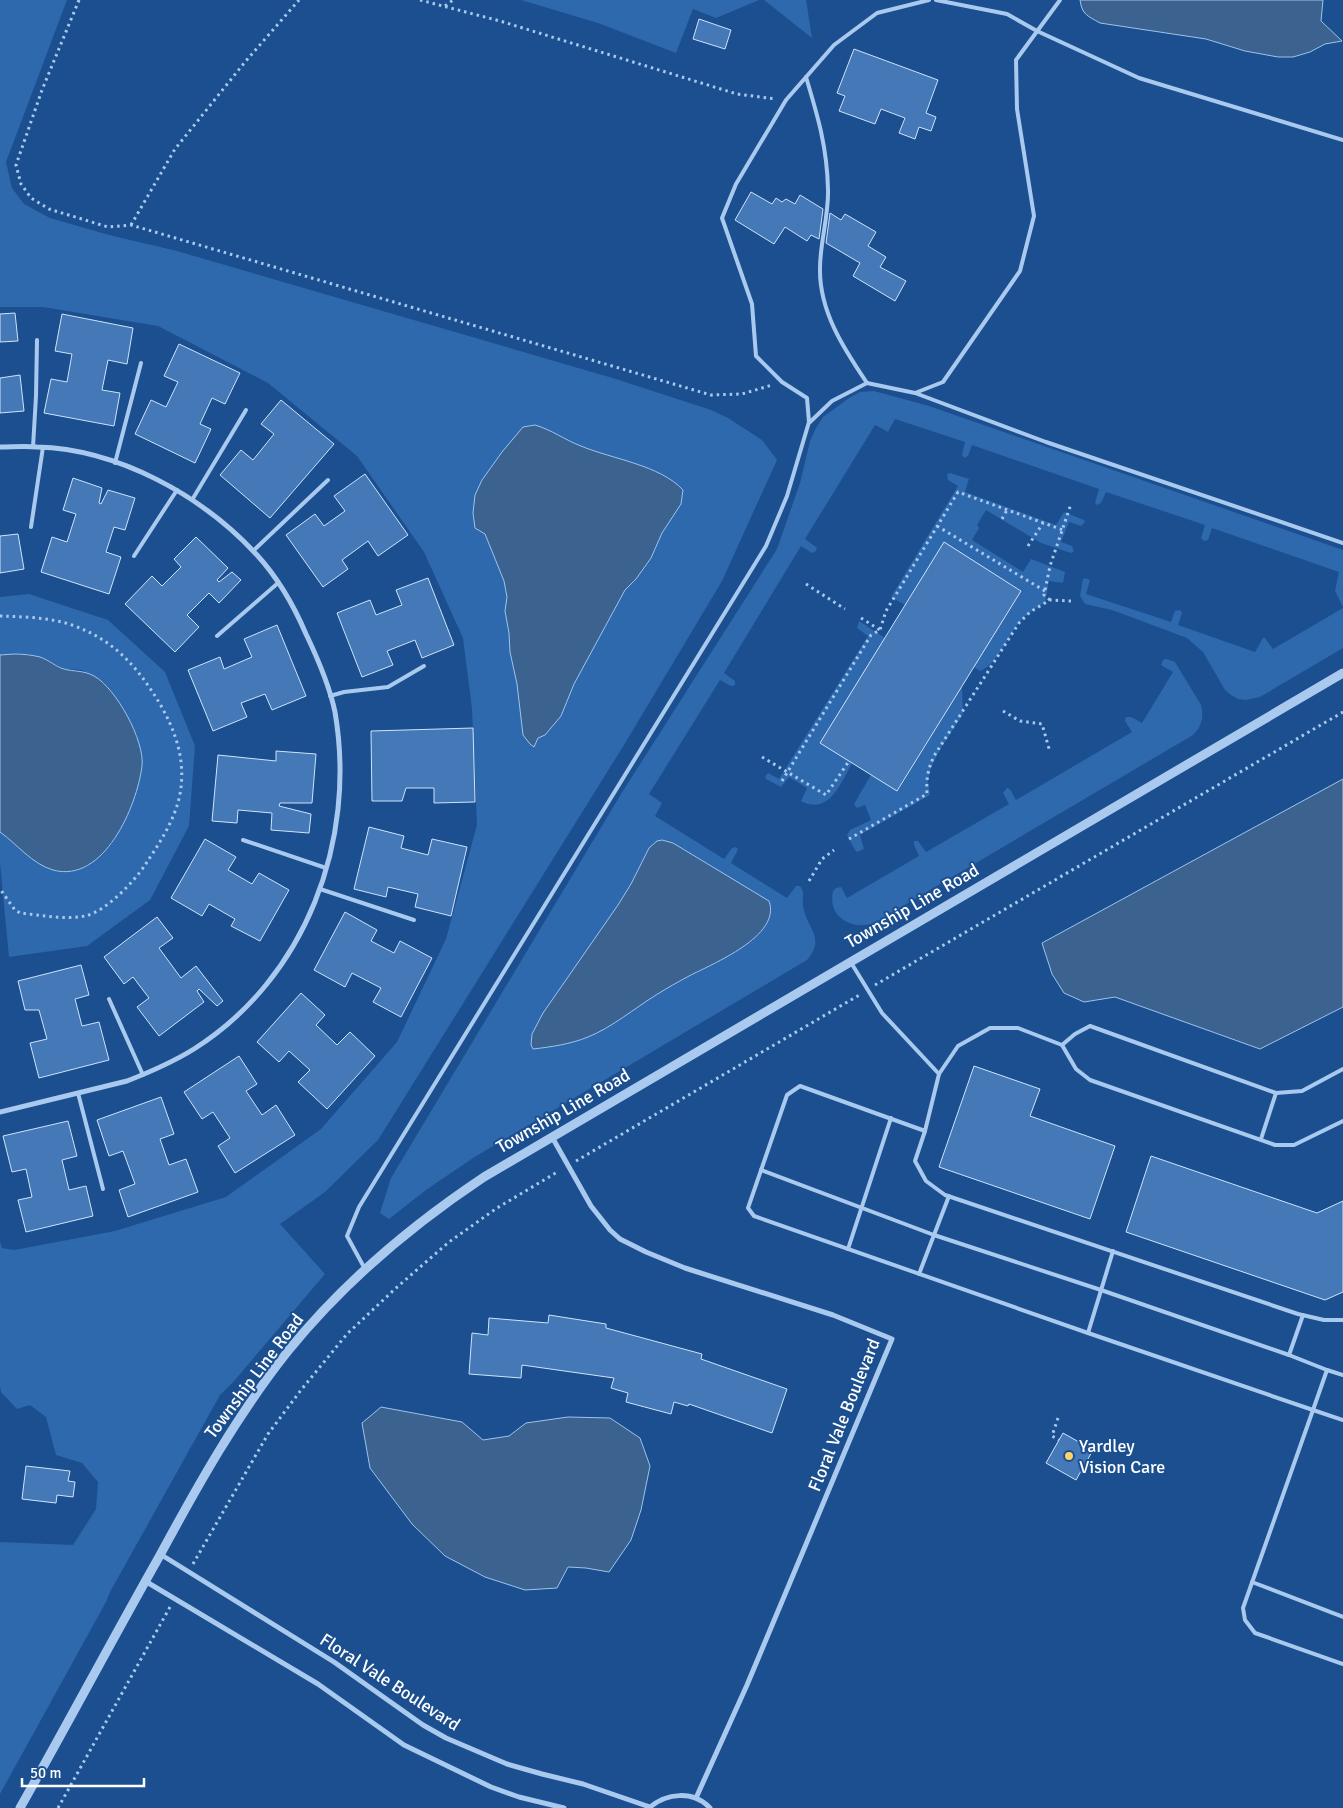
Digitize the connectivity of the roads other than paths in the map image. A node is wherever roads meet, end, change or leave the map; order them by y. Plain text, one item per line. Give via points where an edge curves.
1 (929, 0) edge
2 (936, 0) edge
3 (1060, 0) edge
4 (1037, 31) junction
5 (806, 77) junction
6 (1343, 140) edge
7 (37, 340) dead end
8 (141, 363) dead end
9 (867, 383) junction
10 (915, 393) junction
11 (246, 410) dead end
12 (809, 422) junction
13 (0, 447) edge
14 (33, 447) junction
15 (44, 447) junction
16 (115, 463) junction
17 (328, 480) dead end
18 (177, 490) junction
19 (192, 500) junction
20 (31, 528) dead end
21 (1343, 543) edge
22 (253, 551) junction
23 (134, 556) dead end
24 (278, 584) junction
25 (217, 636) dead end
26 (424, 666) dead end
27 (1343, 673) edge
28 (330, 696) junction
29 (243, 840) dead end
30 (326, 868) junction
31 (320, 889) junction
32 (414, 920) dead end
33 (850, 961) junction
34 (109, 999) dead end
35 (1062, 1045) junction
36 (1343, 1069) edge
37 (939, 1074) junction
38 (143, 1075) junction
39 (78, 1093) junction
40 (1276, 1093) junction
41 (0, 1112) edge
42 (891, 1118) junction
43 (1343, 1121) edge
44 (925, 1131) junction
45 (552, 1137) junction
46 (1261, 1140) junction
47 (760, 1170) junction
48 (103, 1189) dead end
49 (949, 1196) junction
50 (862, 1208) junction
51 (934, 1235) junction
52 (848, 1249) junction
53 (1113, 1251) junction
54 (366, 1270) junction
55 (918, 1274) junction
56 (1101, 1290) junction
57 (1303, 1315) junction
58 (1343, 1320) edge
59 (1088, 1333) junction
60 (1289, 1355) junction
61 (1327, 1370) junction
62 (1343, 1375) edge
63 (1313, 1410) junction
64 (1343, 1420) edge
65 (160, 1554) junction
66 (145, 1581) junction
67 (1252, 1582) junction
68 (1343, 1617) edge
69 (1343, 1664) edge
70 (696, 1798) junction
71 (20, 1808) edge
72 (564, 1808) edge
73 (649, 1808) edge
74 (710, 1808) edge

1 - 5 lane via 877,13 834,45
2 - 4 lane via 1007,14
3 - 4 lane
4 - 6 lane via 1139,78
4 - 10 lane via 1016,60 1017,109 1034,216 1020,270 943,382
5 - 9 lane via 826,152 828,192 820,270 822,289 828,316
5 - 12 lane via 786,100 736,184 722,218 752,304 756,356 782,382 807,398
7 - 14 lane
8 - 16 lane
9 - 10 lane
9 - 12 lane via 832,401
10 - 21 lane via 1046,442
11 - 19 lane
12 - 54 lane via 787,496 766,546 360,1207 347,1236
13 - 14 street
14 - 15 street
15 - 16 street via 82,453
15 - 20 lane
16 - 18 street via 133,468
17 - 22 lane
18 - 19 street
18 - 23 lane
19 - 22 street
22 - 24 street
24 - 25 lane
24 - 28 street via 292,604 313,648
26 - 28 lane via 388,687
27 - 33 street, Township Line Road
28 - 30 street via 339,758 338,804 332,851
29 - 30 lane
30 - 31 street
31 - 32 lane
31 - 38 street via 286,958 239,1012 196,1048
33 - 37 lane via 882,1014
33 - 45 street, Township Line Road
34 - 38 lane
35 - 37 lane via 1018,1028 990,1028 958,1046
35 - 40 lane via 1090,1026
35 - 46 lane via 1076,1070 1090,1080
36 - 40 lane via 1302,1091
37 - 44 lane
38 - 39 street
39 - 41 street
39 - 48 lane
40 - 46 lane
42 - 44 lane
42 - 47 lane via 800,1086 787,1095
42 - 50 lane
43 - 46 lane via 1294,1145 1275,1145
44 - 49 lane via 915,1161 926,1180
45 - 54 street, Township Line Road via 460,1193
45 - 70 street, Floral Vale Boulevard via 591,1206 620,1239 685,1268 832,1315 892,1339 751,1676
47 - 50 lane
47 - 52 lane via 748,1208 754,1216
49 - 51 lane
49 - 53 lane
50 - 51 lane
50 - 52 lane
51 - 55 lane
51 - 56 lane
52 - 55 lane
53 - 56 lane
53 - 57 lane
54 - 65 street, Township Line Road via 288,1351 234,1426
55 - 59 lane
56 - 59 lane
56 - 60 lane
57 - 58 lane
57 - 60 lane
59 - 63 lane
60 - 61 lane
61 - 62 lane
61 - 63 lane
63 - 64 lane
63 - 67 lane
65 - 66 street, Township Line Road
65 - 73 street, Floral Vale Boulevard via 334,1662 446,1738 507,1764 583,1784
66 - 71 street, Township Line Road
66 - 72 street via 318,1684 404,1745 491,1787
67 - 68 lane
67 - 69 lane via 1243,1608 1245,1620 1255,1633
70 - 73 street, Floral Vale Boulevard via 670,1796
70 - 74 street

